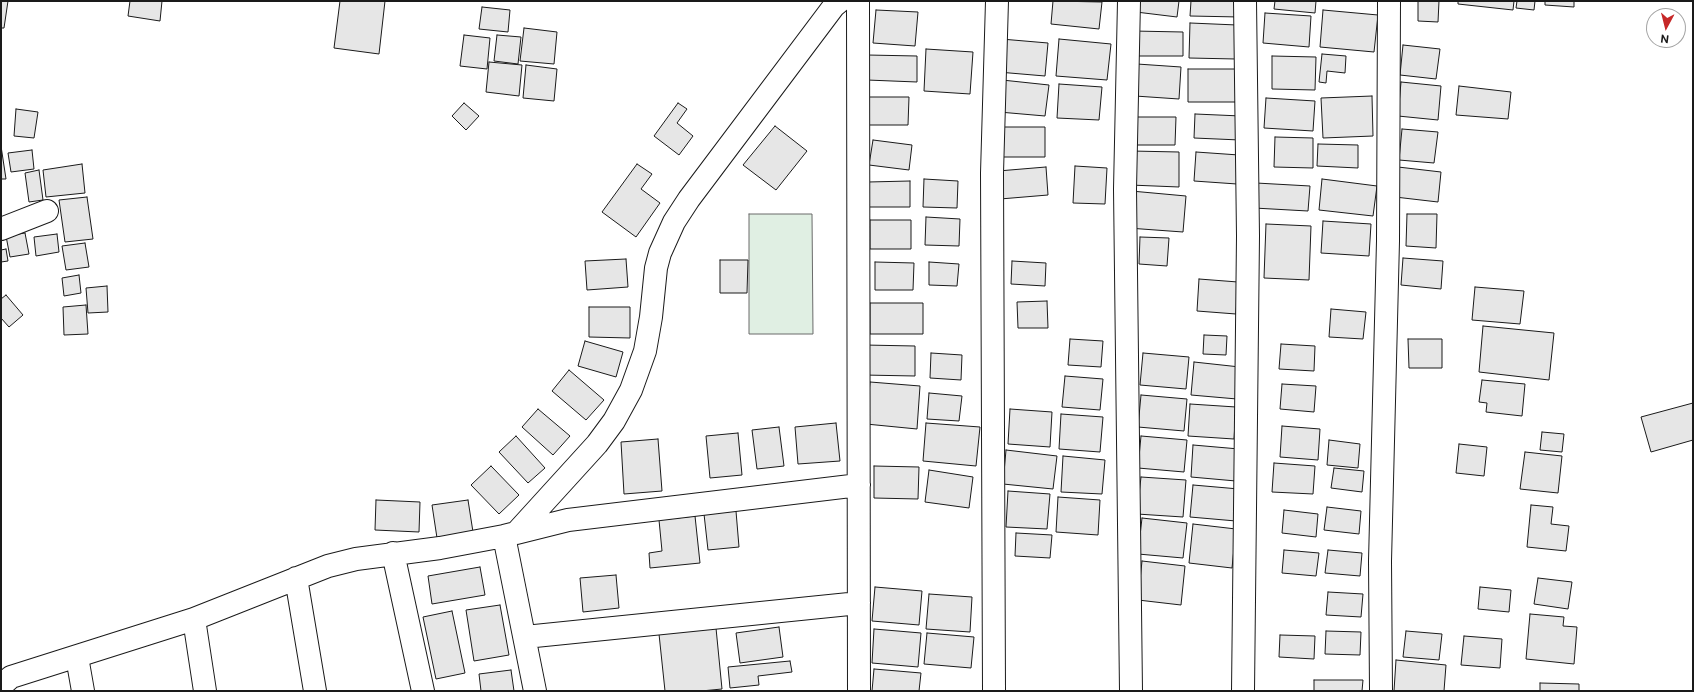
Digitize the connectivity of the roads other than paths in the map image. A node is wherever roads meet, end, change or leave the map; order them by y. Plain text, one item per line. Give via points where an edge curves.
1 (840, 1) edge
2 (858, 1) edge
3 (997, 1) edge
4 (1129, 1) edge
5 (1245, 1) edge
6 (1389, 1) edge
7 (47, 211) dead end
8 (1, 229) edge
9 (859, 485) junction
10 (510, 535) junction
11 (393, 553) junction
12 (296, 578) junction
13 (859, 603) junction
14 (194, 619) junction
15 (525, 637) junction
16 (77, 657) junction
17 (1, 686) edge
18 (83, 691) edge
19 (205, 691) edge
20 (315, 691) edge
21 (423, 691) edge
22 (535, 691) edge
23 (859, 691) edge
24 (994, 691) edge
25 (1131, 691) edge
26 (1243, 691) edge
27 (1381, 691) edge

1 - 10 street via 674,222 660,252 656,268 645,351 631,390 614,421 597,444
2 - 9 street
3 - 24 street via 992,173
4 - 25 street via 1125,189
5 - 26 street via 1248,236
6 - 27 street via 1388,241 1380,561
7 - 8 street
9 - 10 street via 568,520
9 - 13 street
10 - 11 street via 440,548
10 - 15 street
11 - 12 street via 328,566
11 - 21 street
12 - 14 street
12 - 20 street
13 - 15 street
13 - 23 street
14 - 16 street
14 - 19 street
15 - 22 street
16 - 17 street via 11,677
16 - 18 street

